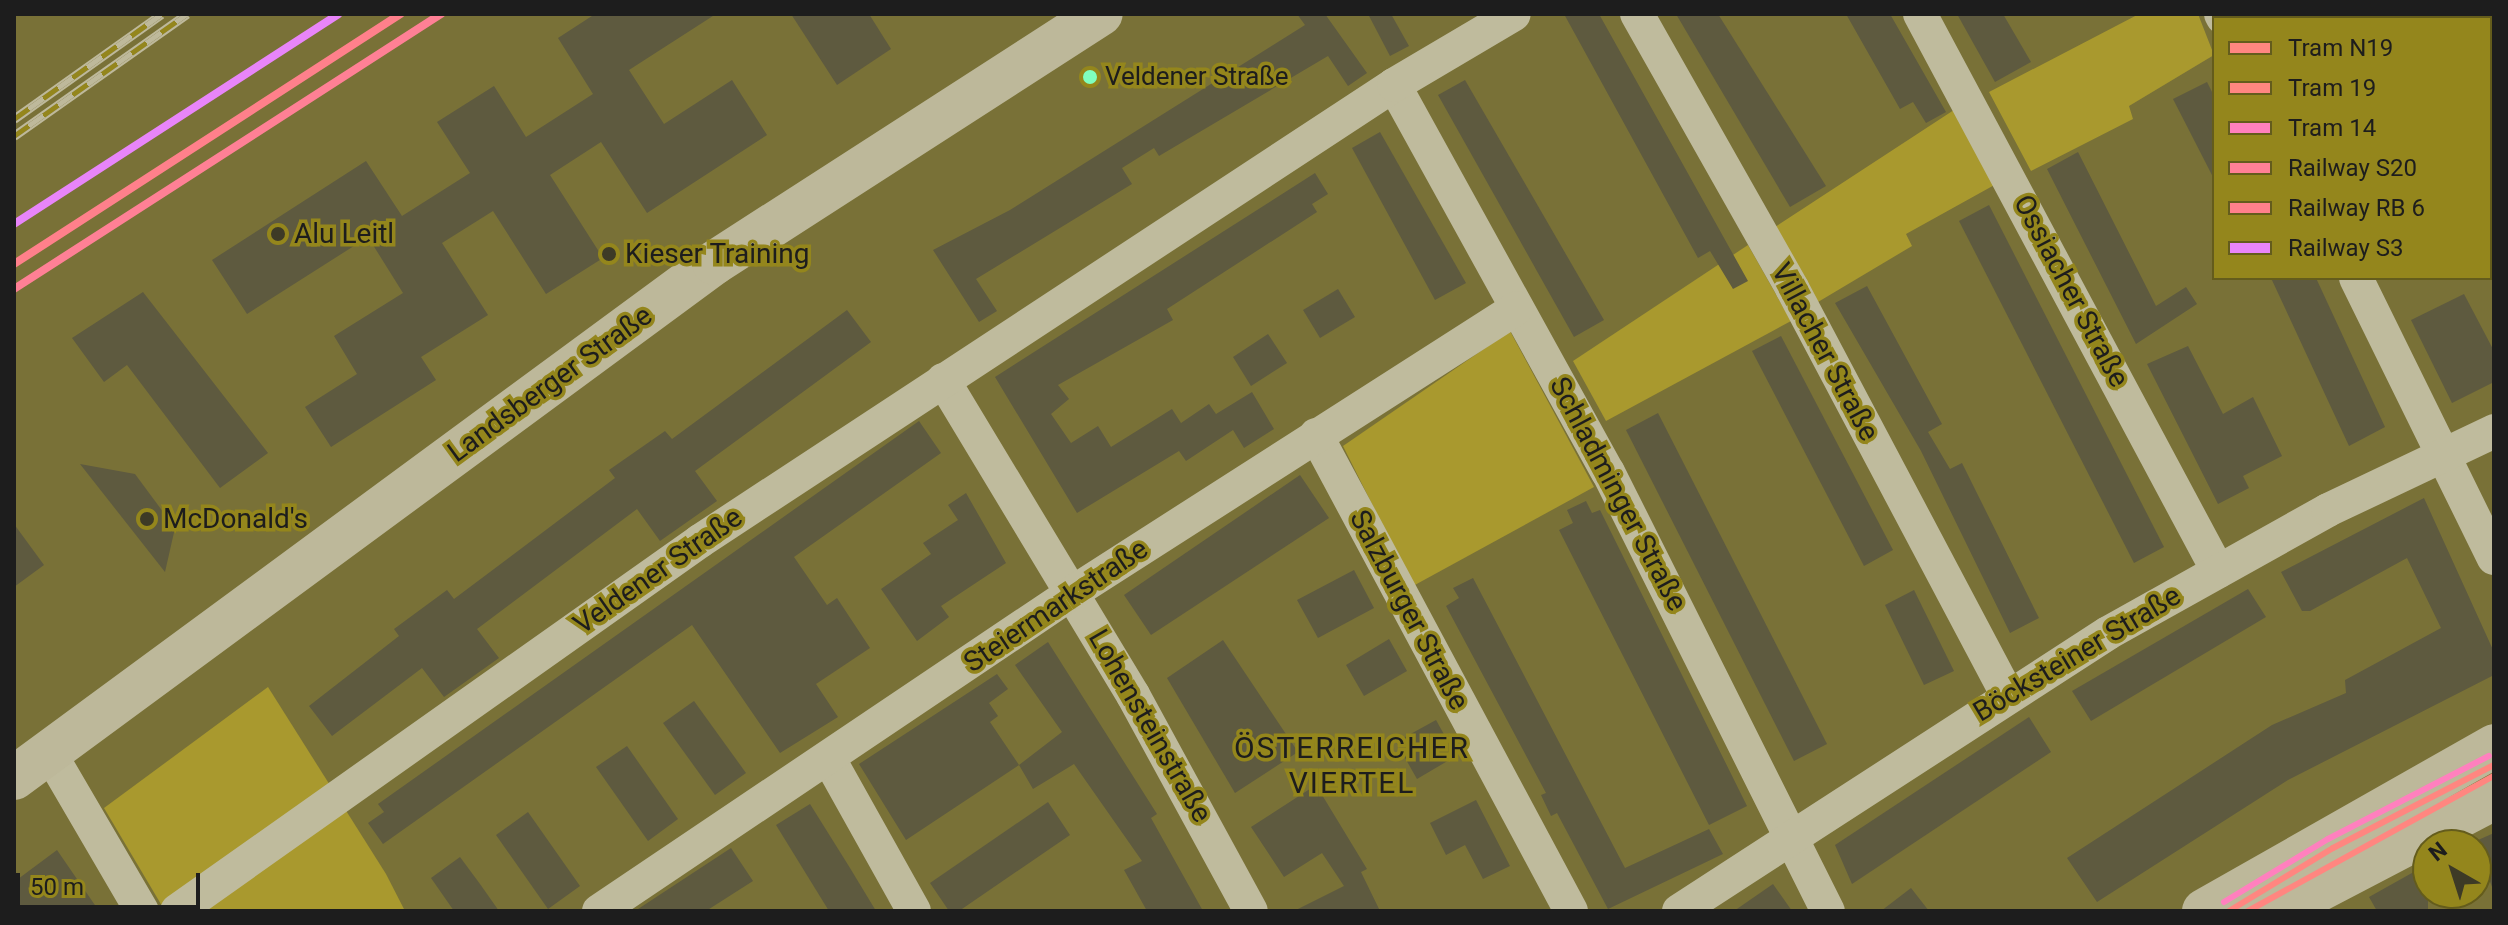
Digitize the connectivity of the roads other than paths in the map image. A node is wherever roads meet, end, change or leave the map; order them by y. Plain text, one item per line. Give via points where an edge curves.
1 (1101, 14) edge
2 (1514, 14) edge
3 (1637, 14) edge
4 (1920, 14) edge
5 (1394, 85) junction
6 (2357, 280) edge
7 (1517, 308) junction
8 (943, 380) junction
9 (2494, 431) edge
10 (1316, 435) junction
11 (2445, 453) junction
12 (2494, 558) edge
13 (2218, 571) junction
14 (1072, 593) junction
15 (2007, 694) junction
16 (2494, 746) edge
17 (49, 752) junction
18 (829, 759) junction
19 (14, 778) edge
20 (2494, 798) edge
21 (1793, 837) junction
22 (142, 911) edge
23 (177, 911) edge
24 (599, 911) edge
25 (914, 911) edge
26 (1251, 911) edge
27 (1571, 911) edge
28 (1679, 911) edge
29 (1828, 911) edge
30 (2204, 911) edge
31 (2278, 911) edge

1 - 17 main road, Landsberger Straße via 714,263
2 - 5 street, Veldener Straße
3 - 15 street, Villacher Straße via 1792,288
4 - 13 street, Ossiacher Straße
5 - 7 street, Schladminger Straße
5 - 8 street, Veldener Straße
6 - 11 street
7 - 10 street, Steiermarkstraße
7 - 21 street, Schladminger Straße
8 - 14 street, Lohensteinstraße
8 - 23 street, Veldener Straße via 700,541
9 - 11 street, Böcksteiner Straße
10 - 14 street, Steiermarkstraße
10 - 27 street, Salzburger Straße
11 - 12 street
11 - 13 street, Böcksteiner Straße
13 - 15 street, Böcksteiner Straße
14 - 18 street, Steiermarkstraße
14 - 26 street, Lohensteinstraße
15 - 21 street, Böcksteiner Straße
16 - 30 main road
17 - 19 main road, Landsberger Straße
17 - 22 street
18 - 24 street, Steiermarkstraße
18 - 25 street
20 - 31 main road
21 - 28 street, Böcksteiner Straße
21 - 29 street, Schladminger Straße

